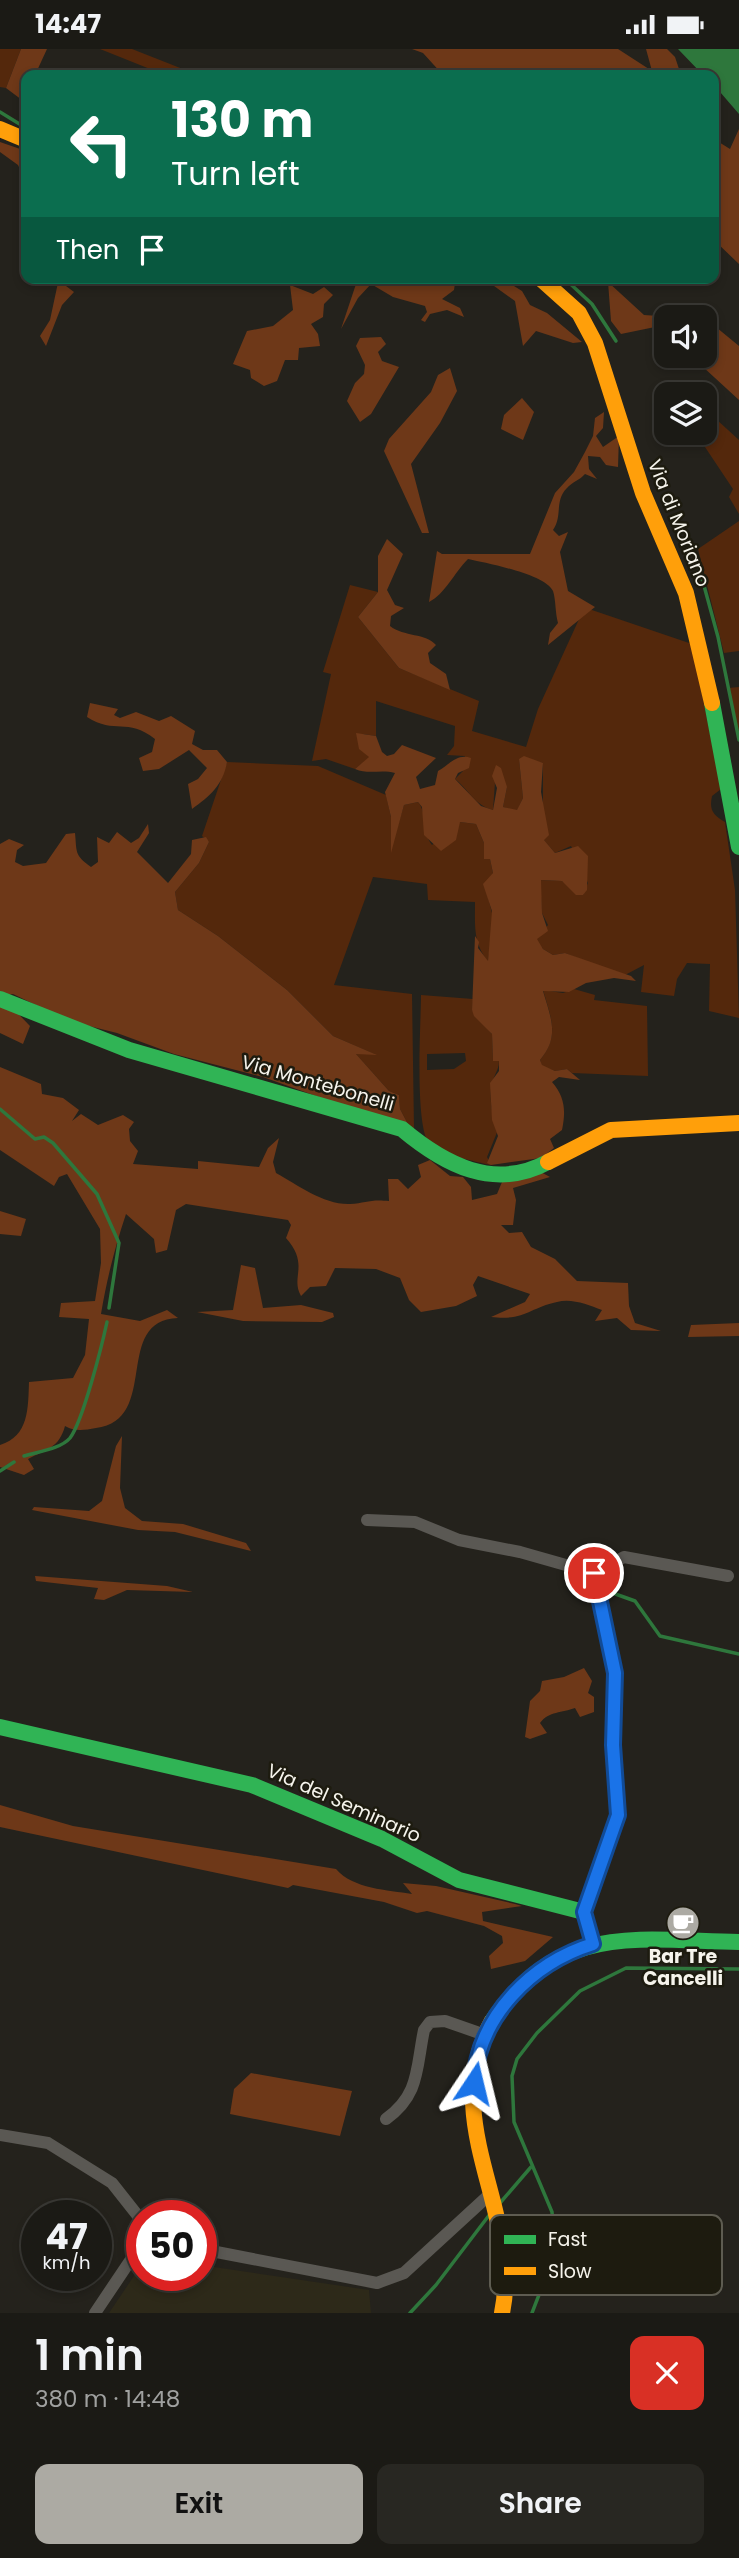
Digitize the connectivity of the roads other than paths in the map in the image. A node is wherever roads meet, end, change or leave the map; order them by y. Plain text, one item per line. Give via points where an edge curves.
1 (0, 129) edge
2 (21, 138) edge
3 (547, 284) edge
4 (739, 847) edge
5 (0, 999) edge
6 (739, 1123) edge
7 (367, 1520) dead end
8 (594, 1573) junction
9 (728, 1576) dead end
10 (0, 1727) edge
11 (584, 1912) junction
12 (739, 1942) edge
13 (593, 1944) junction
14 (485, 2035) junction
15 (386, 2119) dead end
16 (0, 2136) edge
17 (489, 2195) junction
18 (126, 2200) edge
19 (497, 2215) edge
20 (217, 2252) edge
21 (126, 2267) edge
22 (506, 2295) edge
23 (95, 2313) edge
24 (502, 2313) edge

1 - 2 street
3 - 4 street, Via di Moriano via 579,313 595,343 643,493 686,593 718,727
5 - 6 street, Via Montebonelli via 129,1050 402,1129 457,1167 482,1176 514,1175 536,1168 611,1130
7 - 8 street via 415,1522 459,1540
8 - 9 street via 624,1557
8 - 11 street via 615,1673 613,1745 618,1815
10 - 11 street, Via del Seminario via 252,1785 382,1839 459,1880
11 - 13 street
12 - 13 street via 625,1939
13 - 14 street via 566,1953 537,1972 510,1996
14 - 15 street via 445,2021 430,2022 411,2095
14 - 17 street via 475,2068 474,2102
16 - 18 street via 48,2143 112,2182
17 - 19 street
17 - 20 street via 404,2273 377,2283
21 - 23 street
22 - 24 street

